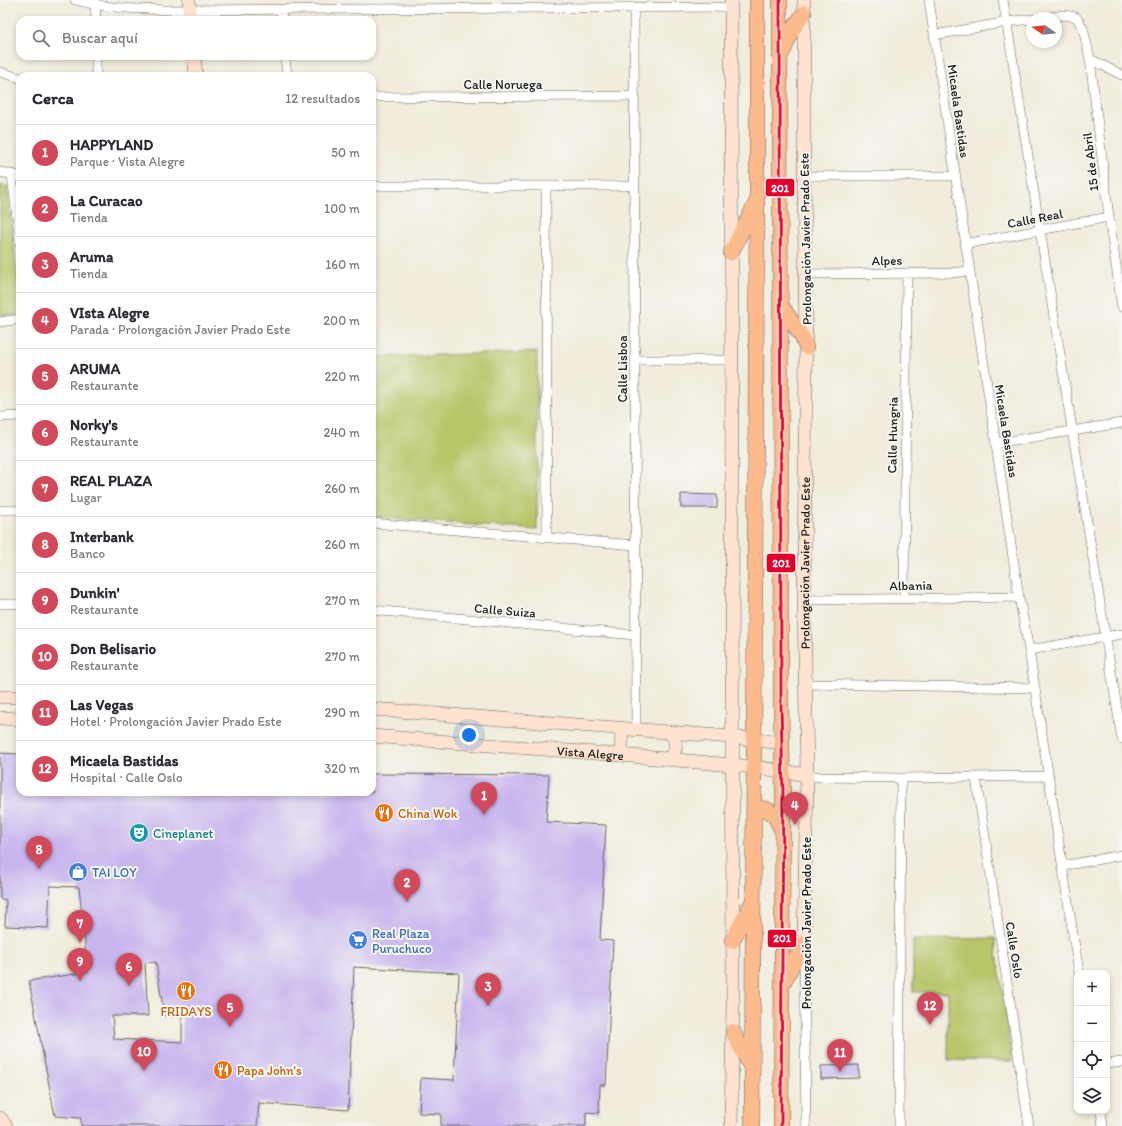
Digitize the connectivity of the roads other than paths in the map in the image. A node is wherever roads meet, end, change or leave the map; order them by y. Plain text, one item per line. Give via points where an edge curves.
1 (75, 0) edge
2 (757, 0) edge
3 (780, 0) edge
4 (929, 0) edge
5 (1002, 0) edge
6 (95, 2) edge
7 (731, 3) edge
8 (634, 7) junction
9 (804, 7) edge
10 (190, 10) edge
11 (281, 10) junction
12 (1062, 15) edge
13 (96, 16) edge
14 (282, 16) edge
15 (1026, 20) edge
16 (1007, 22) junction
17 (935, 35) junction
18 (780, 58) junction
19 (1090, 59) junction
20 (96, 60) edge
21 (194, 60) edge
22 (285, 60) edge
23 (0, 72) edge
24 (96, 72) edge
25 (196, 72) edge
26 (287, 72) edge
27 (1122, 75) edge
28 (16, 77) edge
29 (635, 96) junction
30 (376, 97) edge
31 (0, 172) edge
32 (16, 176) edge
33 (804, 176) junction
34 (956, 176) junction
35 (376, 186) edge
36 (546, 186) junction
37 (635, 186) junction
38 (757, 200) junction
39 (1109, 217) junction
40 (1039, 230) junction
41 (965, 244) junction
42 (731, 253) junction
43 (970, 271) junction
44 (907, 273) junction
45 (805, 274) junction
46 (781, 305) junction
47 (1122, 307) edge
48 (16, 320) edge
49 (0, 322) edge
50 (806, 347) junction
51 (635, 360) junction
52 (731, 360) junction
53 (16, 416) edge
54 (0, 417) edge
55 (1122, 423) edge
56 (1072, 431) junction
57 (996, 443) junction
58 (0, 510) edge
59 (16, 510) edge
60 (376, 523) edge
61 (547, 538) junction
62 (635, 545) junction
63 (1019, 597) junction
64 (904, 598) junction
65 (804, 600) junction
66 (0, 604) edge
67 (16, 604) edge
68 (376, 610) edge
69 (1122, 634) edge
70 (636, 635) junction
71 (1105, 637) junction
72 (1029, 650) junction
73 (806, 684) junction
74 (1035, 688) junction
75 (0, 696) edge
76 (16, 697) edge
77 (376, 709) edge
78 (0, 718) edge
79 (16, 719) edge
80 (622, 729) junction
81 (636, 730) junction
82 (668, 732) junction
83 (376, 736) edge
84 (732, 737) junction
85 (754, 739) junction
86 (1122, 739) edge
87 (782, 744) junction
88 (621, 755) junction
89 (665, 759) junction
90 (732, 765) junction
91 (754, 767) junction
92 (782, 771) junction
93 (807, 775) junction
94 (1049, 776) junction
95 (901, 778) junction
96 (976, 778) junction
97 (754, 815) junction
98 (783, 832) junction
99 (1122, 855) edge
100 (1062, 866) junction
101 (753, 900) junction
102 (732, 941) junction
103 (804, 943) junction
104 (1079, 970) edge
105 (781, 986) junction
106 (733, 1032) junction
107 (1122, 1062) edge
108 (1110, 1064) edge
109 (753, 1071) junction
110 (1101, 1114) edge
111 (0, 1118) edge
112 (6, 1126) edge
113 (731, 1126) edge
114 (752, 1126) edge
115 (781, 1126) edge
116 (806, 1126) edge
117 (899, 1126) edge
118 (1029, 1126) edge
119 (1103, 1126) edge

1 - 6 street
2 - 38 main road
3 - 18 main road, Prolongación Javier Prado Este
4 - 17 street, Micaela Bastidas
5 - 16 street
6 - 10 street via 126,9
6 - 13 street
7 - 8 street
7 - 42 street
8 - 11 street
8 - 29 street, Calle Lisboa
9 - 18 main road
9 - 33 street, Prolongación Javier Prado Este
10 - 11 street
11 - 14 street
12 - 19 street, 15 de Abril via 1076,17 1083,28
15 - 16 street
16 - 17 street
16 - 40 street
17 - 34 street, Micaela Bastidas
18 - 46 main road, Prolongación Javier Prado Este
19 - 27 street
19 - 39 street, 15 de Abril
20 - 24 street
21 - 25 street
22 - 26 street
23 - 28 street
29 - 30 street, Calle Noruega
29 - 37 street, Calle Lisboa
31 - 32 street
33 - 34 street
33 - 45 street, Prolongación Javier Prado Este
34 - 41 street, Micaela Bastidas
35 - 36 street
36 - 37 street
36 - 61 street
37 - 51 street, Calle Lisboa
38 - 42 main road
38 - 85 main road
39 - 40 street, Calle Real
39 - 47 street, 15 de Abril
40 - 41 street, Calle Real
40 - 56 street
41 - 43 street, Micaela Bastidas
42 - 52 street
43 - 44 street, Alpes
43 - 57 street, Micaela Bastidas
44 - 45 street, Alpes
44 - 64 street, Calle Hungría
45 - 50 street, Prolongación Javier Prado Este
46 - 50 main road
46 - 87 main road, Prolongación Javier Prado Este
48 - 49 street
50 - 65 street, Prolongación Javier Prado Este
51 - 52 street
51 - 62 street, Calle Lisboa
52 - 84 street
53 - 54 street
55 - 56 street
56 - 57 street
56 - 71 street
57 - 63 street, Micaela Bastidas
58 - 59 street
60 - 61 street
61 - 62 street
62 - 70 street, Calle Lisboa
63 - 64 street, Albania
63 - 72 street, Micaela Bastidas
64 - 65 street, Albania
65 - 73 street, Prolongación Javier Prado Este
66 - 67 street
68 - 70 street, Calle Suiza
69 - 71 street
70 - 81 street, Calle Lisboa
71 - 72 street
71 - 86 street
72 - 74 street, Micaela Bastidas
73 - 74 street
73 - 93 street, Prolongación Javier Prado Este
74 - 94 street, Micaela Bastidas
75 - 76 street
77 - 80 street, Vista Alegre
78 - 79 street
80 - 81 street, Vista Alegre
80 - 88 street
81 - 82 street, Vista Alegre
82 - 84 street, Vista Alegre
82 - 89 street via 676,745 674,753
83 - 88 street, Vista Alegre
84 - 85 street, Vista Alegre
84 - 90 street
85 - 87 street, Vista Alegre
85 - 91 main road
87 - 92 main road, Prolongación Javier Prado Este
88 - 89 street, Vista Alegre
89 - 90 street, Vista Alegre
90 - 91 street, Vista Alegre
90 - 102 street
91 - 92 street, Vista Alegre
91 - 97 main road
92 - 93 street, Vista Alegre
92 - 98 main road, Prolongación Javier Prado Este
93 - 95 street
93 - 103 street, Prolongación Javier Prado Este
94 - 96 street
94 - 100 street, Micaela Bastidas
95 - 96 street
95 - 117 street
96 - 118 street, Calle Oslo
97 - 98 main road via 763,809 770,811 778,820
97 - 101 main road
98 - 105 main road, Prolongación Javier Prado Este
99 - 100 street
100 - 104 street, Micaela Bastidas
101 - 102 main road
101 - 109 main road
102 - 106 street
103 - 105 main road
103 - 116 street, Prolongación Javier Prado Este
105 - 115 main road, Prolongación Javier Prado Este
106 - 109 main road
106 - 113 street
107 - 108 street
109 - 114 main road
110 - 119 street
111 - 112 street

